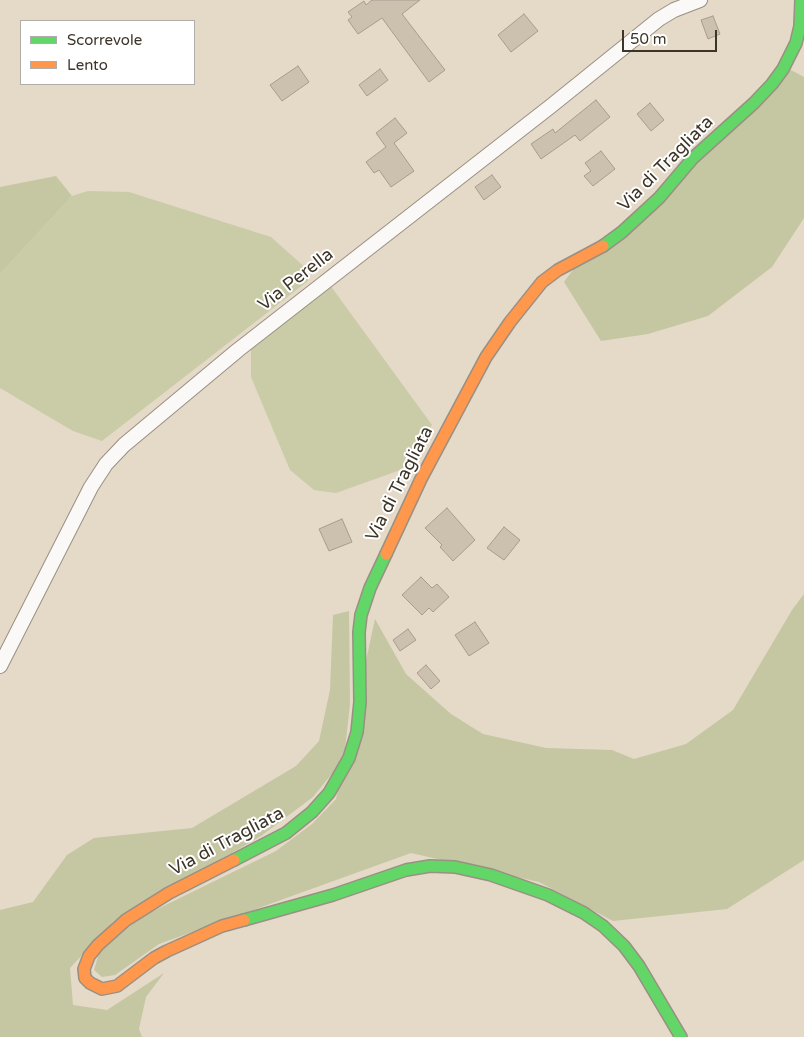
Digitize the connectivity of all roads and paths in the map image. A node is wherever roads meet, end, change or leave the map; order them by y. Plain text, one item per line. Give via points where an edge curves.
1 (700, 0) edge
2 (801, 0) edge
3 (0, 666) edge
4 (681, 1037) edge

1 - 3 street, Via Perella via 659,19 238,350 124,445 91,487
2 - 4 street, Via di Tragliata via 796,43 783,69 766,91 700,151 622,232 542,282 490,351 421,479 370,588 359,632 360,702 356,732 348,758 329,793 312,812 286,832 184,884 126,920 98,945 84,969 90,984 102,989 111,988 154,958 222,926 406,870 430,866 455,867 491,875 548,895 584,912 603,926 639,966

